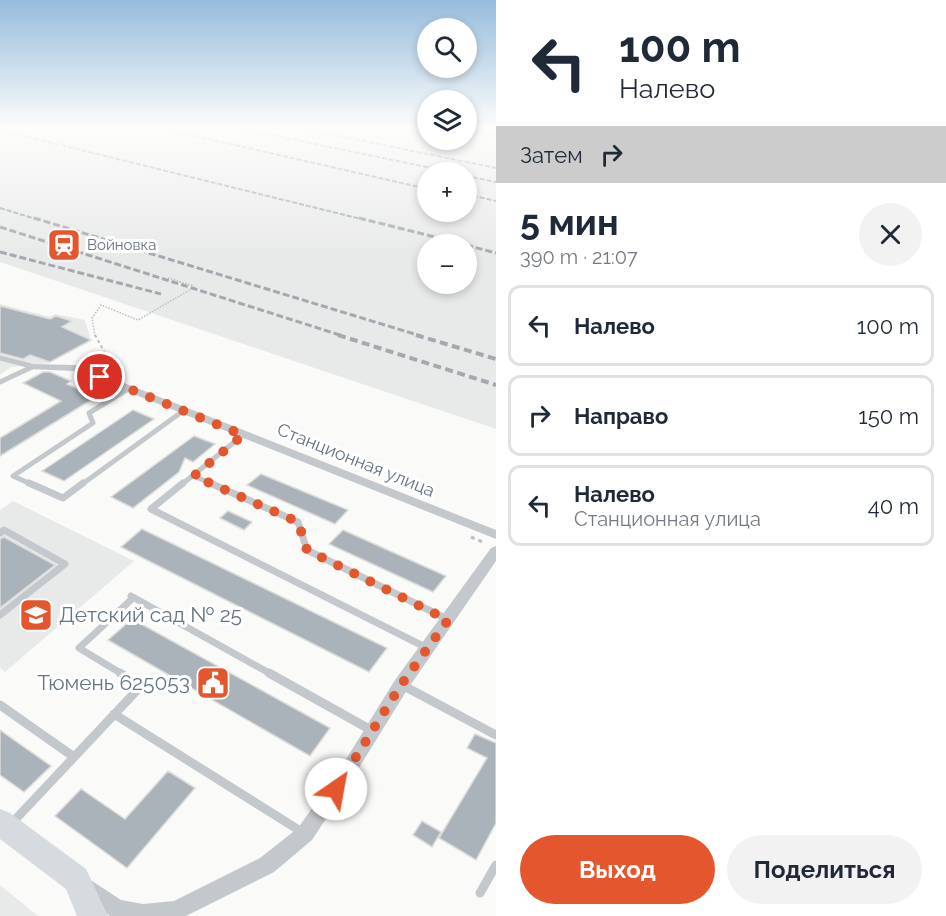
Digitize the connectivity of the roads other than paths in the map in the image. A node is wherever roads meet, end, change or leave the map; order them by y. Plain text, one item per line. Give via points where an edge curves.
1 (0, 358) edge
2 (32, 367) junction
3 (0, 382) edge
4 (128, 389) junction
5 (183, 411) junction
6 (243, 435) junction
7 (194, 476) junction
8 (0, 533) edge
9 (496, 535) edge
10 (496, 551) edge
11 (0, 615) edge
12 (448, 620) junction
13 (428, 648) junction
14 (401, 685) junction
15 (0, 705) edge
16 (114, 714) junction
17 (372, 730) junction
18 (496, 735) edge
19 (74, 757) junction
20 (4, 824) edge
21 (305, 834) junction
22 (496, 865) edge
23 (76, 879) junction
24 (480, 893) dead end
25 (174, 913) edge
26 (93, 916) edge

1 - 2 lane
2 - 3 lane
2 - 4 street, Станционная улица via 75,368
4 - 5 street, Станционная улица
4 - 5 lane via 89,413 93,423 13,476 63,498
5 - 6 street, Станционная улица
6 - 7 lane
6 - 9 street, Станционная улица
7 - 12 lane via 298,522 307,550
7 - 13 lane via 151,509
8 - 11 lane via 4,530 65,564
10 - 12 street
12 - 13 street
13 - 14 street
14 - 17 street
14 - 18 lane
15 - 19 lane
16 - 17 lane via 141,686 79,648 132,597
16 - 19 lane
16 - 21 lane
17 - 21 street
19 - 20 lane
20 - 23 street
21 - 25 street via 267,865
22 - 24 lane
23 - 25 street via 117,909 143,914
23 - 26 street

